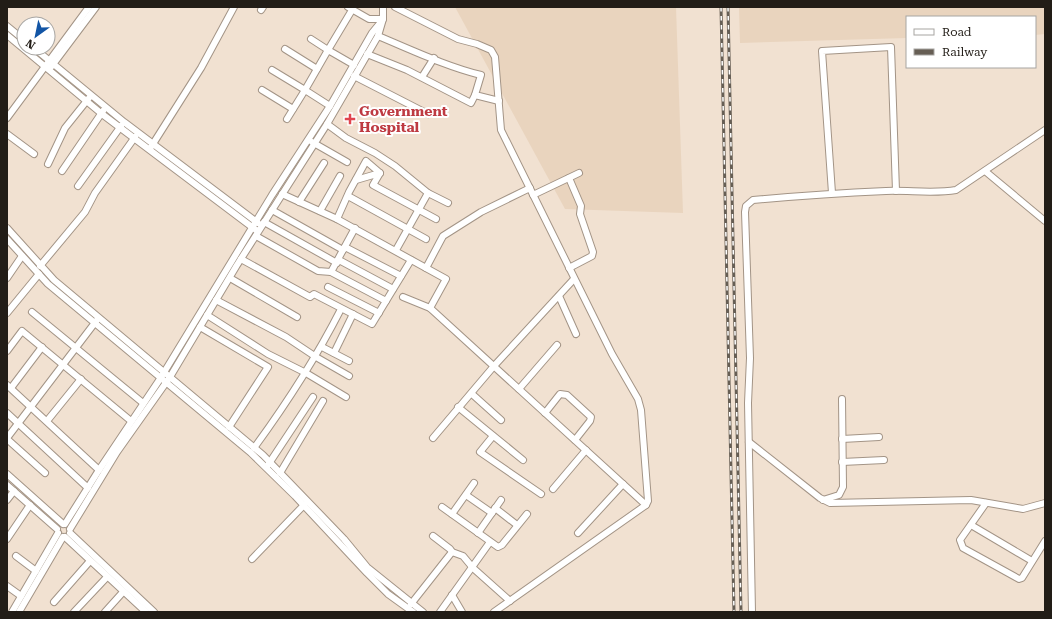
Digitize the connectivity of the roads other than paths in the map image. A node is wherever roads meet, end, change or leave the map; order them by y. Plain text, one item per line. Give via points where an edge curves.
1 (89, 7) edge
2 (96, 7) edge
3 (234, 7) edge
4 (383, 7) edge
5 (395, 7) edge
6 (350, 8) edge
7 (384, 19) junction
8 (7, 26) edge
9 (16, 33) edge
10 (8, 36) edge
11 (378, 36) junction
12 (311, 39) dead end
13 (285, 49) dead end
14 (328, 50) junction
15 (366, 54) junction
16 (44, 56) edge
17 (434, 58) junction
18 (52, 62) junction
19 (354, 65) junction
20 (47, 68) junction
21 (317, 69) junction
22 (272, 70) dead end
23 (354, 76) junction
24 (422, 77) junction
25 (262, 90) dead end
26 (305, 90) junction
27 (475, 96) junction
28 (89, 98) junction
29 (499, 101) junction
30 (330, 106) junction
31 (106, 108) junction
32 (293, 109) junction
33 (8, 114) edge
34 (102, 114) junction
35 (428, 114) dead end
36 (287, 119) dead end
37 (124, 122) junction
38 (327, 124) junction
39 (120, 128) junction
40 (1045, 130) edge
41 (138, 132) junction
42 (7, 134) edge
43 (134, 139) junction
44 (308, 140) junction
45 (153, 144) junction
46 (314, 144) junction
47 (149, 150) junction
48 (34, 154) dead end
49 (347, 162) dead end
50 (324, 163) dead end
51 (48, 164) dead end
52 (62, 171) dead end
53 (985, 171) junction
54 (380, 173) junction
55 (579, 173) dead end
56 (340, 176) dead end
57 (569, 178) junction
58 (356, 180) junction
59 (78, 186) dead end
60 (530, 188) junction
61 (896, 191) junction
62 (428, 193) junction
63 (832, 193) junction
64 (282, 194) junction
65 (533, 195) junction
66 (348, 196) junction
67 (299, 202) junction
68 (448, 203) dead end
69 (272, 210) junction
70 (418, 210) junction
71 (320, 211) junction
72 (337, 219) junction
73 (436, 219) dead end
74 (257, 221) junction
75 (1045, 221) edge
76 (7, 228) edge
77 (253, 228) junction
78 (355, 228) junction
79 (260, 229) junction
80 (407, 230) junction
81 (7, 239) edge
82 (426, 239) dead end
83 (344, 248) junction
84 (396, 250) junction
85 (22, 256) junction
86 (241, 259) junction
87 (411, 260) junction
88 (338, 261) junction
89 (40, 266) junction
90 (426, 268) junction
91 (569, 268) junction
92 (331, 272) junction
93 (39, 274) junction
94 (401, 276) junction
95 (7, 278) edge
96 (230, 278) junction
97 (574, 279) junction
98 (328, 287) dead end
99 (393, 289) junction
100 (559, 296) junction
101 (403, 297) dead end
102 (216, 300) junction
103 (386, 301) junction
104 (430, 308) junction
105 (342, 309) junction
106 (32, 312) dead end
107 (7, 313) edge
108 (378, 313) junction
109 (353, 314) junction
110 (207, 316) junction
111 (297, 317) dead end
112 (97, 321) junction
113 (200, 327) junction
114 (576, 334) dead end
115 (557, 345) dead end
116 (42, 347) junction
117 (322, 347) junction
118 (77, 348) junction
119 (7, 351) edge
120 (334, 353) junction
121 (316, 357) junction
122 (349, 361) dead end
123 (64, 365) junction
124 (494, 366) junction
125 (164, 372) junction
126 (306, 373) junction
127 (170, 376) junction
128 (349, 376) dead end
129 (81, 379) junction
130 (163, 381) junction
131 (9, 387) edge
132 (519, 389) junction
133 (472, 394) junction
134 (313, 397) dead end
135 (346, 397) dead end
136 (842, 399) dead end
137 (323, 401) dead end
138 (143, 404) junction
139 (32, 407) junction
140 (458, 407) junction
141 (545, 412) junction
142 (7, 413) edge
143 (502, 420) dead end
144 (47, 421) junction
145 (132, 421) junction
146 (19, 424) junction
147 (229, 427) junction
148 (493, 436) junction
149 (879, 437) dead end
150 (433, 438) dead end
151 (7, 439) edge
152 (842, 439) junction
153 (575, 440) junction
154 (749, 442) junction
155 (254, 448) junction
156 (586, 450) junction
157 (523, 460) dead end
158 (884, 460) dead end
159 (842, 462) junction
160 (268, 465) junction
161 (99, 470) junction
162 (280, 472) junction
163 (45, 473) dead end
164 (7, 474) edge
165 (474, 483) dead end
166 (623, 484) junction
167 (7, 485) edge
168 (88, 488) junction
169 (553, 489) dead end
170 (14, 491) junction
171 (541, 494) dead end
172 (466, 495) junction
173 (7, 500) edge
174 (501, 500) dead end
175 (823, 500) junction
176 (986, 503) junction
177 (1045, 504) edge
178 (30, 505) junction
179 (304, 505) junction
180 (646, 505) junction
181 (442, 507) dead end
182 (493, 511) junction
183 (452, 514) junction
184 (527, 514) dead end
185 (517, 525) junction
186 (971, 525) junction
187 (64, 531) junction
188 (478, 533) junction
189 (578, 533) dead end
190 (434, 536) dead end
191 (7, 539) edge
192 (1045, 541) edge
193 (490, 542) junction
194 (452, 552) junction
195 (16, 556) dead end
196 (252, 559) dead end
197 (90, 561) junction
198 (1032, 561) junction
199 (473, 568) junction
200 (36, 572) junction
201 (107, 577) junction
202 (7, 586) edge
203 (123, 592) junction
204 (452, 595) junction
205 (21, 596) junction
206 (510, 601) junction
207 (54, 602) dead end
208 (411, 604) junction
209 (12, 612) edge
210 (20, 612) edge
211 (74, 612) edge
212 (106, 612) edge
213 (146, 612) edge
214 (154, 612) edge
215 (412, 612) edge
216 (423, 612) edge
217 (440, 612) edge
218 (462, 612) edge
219 (494, 612) edge
220 (752, 612) edge

1 - 18 street
2 - 18 street
3 - 45 street via 205,60
4 - 7 street
5 - 29 street via 458,39 491,50 495,57
6 - 7 street via 369,19
6 - 14 street
7 - 11 street
7 - 19 street via 372,33
8 - 9 street
10 - 20 street
11 - 15 street
11 - 17 street
12 - 14 street
13 - 21 street
14 - 19 street
14 - 21 street
15 - 23 street
15 - 24 street
16 - 18 street
17 - 24 street
17 - 27 street via 452,67 481,75
18 - 20 street
18 - 28 street
19 - 30 street
20 - 28 street
20 - 33 street
21 - 26 street
22 - 26 street
23 - 35 street
23 - 38 street
24 - 27 street via 471,103
25 - 32 street
26 - 30 street
26 - 32 street
27 - 29 street
28 - 31 street
28 - 34 street
28 - 51 street via 66,128
29 - 60 street via 501,130
30 - 44 street
31 - 34 street
31 - 37 street
32 - 36 street
34 - 39 street
34 - 52 street
37 - 39 street
37 - 41 street
38 - 46 street
38 - 62 street via 346,138 376,153
39 - 43 street
39 - 59 street
40 - 53 street
41 - 43 street
41 - 45 street
42 - 48 street
43 - 47 street
43 - 89 street via 95,193 85,212
44 - 46 street
44 - 74 street
45 - 47 street
45 - 74 street
46 - 49 street
46 - 64 street
47 - 77 street
50 - 67 street
53 - 61 street via 956,190
53 - 75 street
54 - 58 street
54 - 58 street via 366,161
54 - 70 street via 373,185
55 - 57 street
56 - 71 street
57 - 65 street
57 - 91 street via 581,206 580,214 594,252 592,256
58 - 66 street
60 - 65 street
60 - 90 street via 481,212 443,236
61 - 63 street
61 - 63 street via 891,47 822,51
62 - 68 street
62 - 70 street
63 - 154 street via 752,200 746,206 750,358
64 - 67 street
64 - 69 street
65 - 91 street
66 - 72 street
66 - 80 street
67 - 71 street
69 - 79 street
69 - 83 street
70 - 73 street
70 - 80 street
71 - 72 street
72 - 78 street
74 - 77 street
74 - 79 street
76 - 89 street
77 - 79 street
77 - 125 street
78 - 83 street
78 - 84 street
79 - 86 street
79 - 88 street
79 - 92 street via 318,271
80 - 82 street
80 - 84 street
81 - 85 street
83 - 88 street
83 - 94 street
84 - 87 street
85 - 93 street
85 - 95 street
86 - 96 street
86 - 105 street via 310,297 314,294
87 - 90 street
87 - 94 street
88 - 92 street
88 - 99 street
89 - 112 street
90 - 104 street via 446,279
91 - 97 street
92 - 103 street
93 - 107 street
93 - 112 street
94 - 99 street
96 - 102 street
96 - 111 street
97 - 100 street
97 - 180 street via 638,399 648,501
98 - 108 street
99 - 103 street
100 - 114 street
100 - 124 street
101 - 104 street
102 - 110 street
102 - 121 street via 286,337
103 - 108 street
104 - 124 street
105 - 109 street
105 - 117 street
106 - 118 street
108 - 109 street via 372,324
109 - 120 street
110 - 113 street
110 - 126 street via 268,354
112 - 118 street
112 - 125 street
112 - 130 street
113 - 127 street
113 - 147 street via 268,367
115 - 132 street
116 - 119 street via 22,330
116 - 123 street
116 - 131 street
117 - 120 street
117 - 121 street
118 - 123 street
118 - 138 street
120 - 122 street
121 - 126 street
121 - 128 street
123 - 129 street
123 - 139 street
124 - 132 street
124 - 133 street
125 - 127 street
125 - 130 street
126 - 135 street
126 - 155 street
127 - 130 street
127 - 147 street
129 - 144 street
129 - 145 street
130 - 138 street
130 - 160 street
130 - 187 street
131 - 139 street
132 - 141 street
133 - 140 street
133 - 143 street
134 - 160 street
136 - 152 street
137 - 162 street
138 - 145 street
139 - 144 street
139 - 146 street
140 - 148 street
140 - 150 street
141 - 153 street
141 - 153 street via 560,394 567,395 591,417
142 - 146 street
144 - 161 street
145 - 161 street
146 - 151 street
146 - 168 street
147 - 155 street
148 - 157 street
148 - 171 street via 480,452
149 - 152 street
151 - 163 street
152 - 159 street
153 - 156 street
154 - 175 street
154 - 220 street
155 - 160 street
156 - 166 street
156 - 169 street
158 - 159 street
159 - 175 street via 842,492 835,498
160 - 162 street
160 - 179 street
161 - 168 street
162 - 208 street via 367,567
164 - 187 street
165 - 172 street
166 - 180 street
166 - 189 street
167 - 170 street
168 - 187 street
170 - 173 street
170 - 178 street
172 - 182 street
172 - 183 street
174 - 182 street
175 - 176 street via 833,503 968,500
176 - 177 street via 1023,509
176 - 186 street
178 - 187 street
178 - 191 street
179 - 196 street
179 - 215 street via 388,594
180 - 206 street
181 - 183 street
182 - 185 street
182 - 188 street
183 - 188 street
184 - 185 street
185 - 193 street via 499,547
186 - 198 street
186 - 198 street via 960,540 963,548 1019,579
187 - 197 street
187 - 200 street
187 - 210 street
187 - 214 street
188 - 193 street
190 - 194 street
192 - 198 street
193 - 199 street
194 - 199 street via 463,556
194 - 208 street
195 - 200 street
197 - 201 street
197 - 207 street
199 - 204 street
199 - 206 street
200 - 205 street
201 - 203 street
201 - 211 street
202 - 205 street
203 - 212 street
203 - 213 street
204 - 217 street
204 - 218 street
205 - 209 street
206 - 219 street
208 - 216 street

